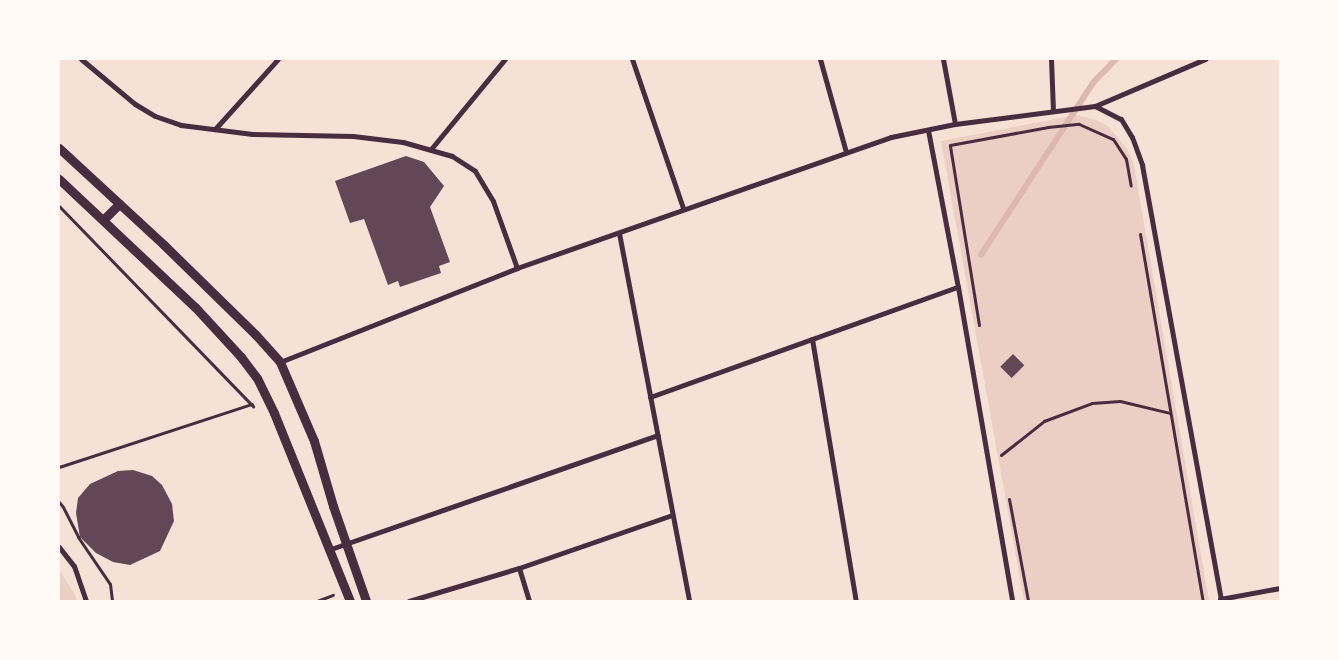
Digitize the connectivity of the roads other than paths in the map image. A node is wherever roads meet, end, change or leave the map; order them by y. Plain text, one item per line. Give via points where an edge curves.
1 (81, 59) edge
2 (278, 59) edge
3 (505, 59) edge
4 (632, 59) edge
5 (820, 59) edge
6 (943, 59) edge
7 (1051, 59) edge
8 (1205, 59) edge
9 (1095, 106) junction
10 (1053, 110) junction
11 (955, 124) junction
12 (214, 129) junction
13 (928, 130) junction
14 (59, 148) edge
15 (431, 149) junction
16 (846, 152) junction
17 (59, 180) edge
18 (119, 204) junction
19 (684, 208) junction
20 (103, 220) junction
21 (619, 233) junction
22 (517, 268) junction
23 (958, 287) junction
24 (812, 339) junction
25 (280, 362) junction
26 (650, 397) junction
27 (658, 435) junction
28 (672, 515) junction
29 (345, 544) junction
30 (59, 547) edge
31 (328, 550) junction
32 (519, 568) junction
33 (1280, 588) edge
34 (1221, 600) edge
35 (86, 601) edge
36 (350, 601) edge
37 (366, 601) edge
38 (409, 601) edge
39 (529, 601) edge
40 (689, 601) edge
41 (856, 601) edge
42 (1012, 601) edge

1 - 12 street via 134,104 155,116 181,126
2 - 12 street
3 - 15 street
4 - 19 street
5 - 16 street
6 - 11 street
7 - 10 street
8 - 9 street
9 - 10 street
9 - 34 street via 1121,119 1132,137 1142,165
10 - 11 street
11 - 13 street
12 - 15 street via 252,134 353,136
13 - 16 street via 891,137
13 - 23 street
14 - 18 street
15 - 22 street via 452,156 474,171 493,202
16 - 19 street
17 - 20 street
18 - 20 street
18 - 25 street
19 - 21 street
20 - 31 street via 195,307 257,378
21 - 22 street
21 - 26 street
22 - 25 street
23 - 24 street
23 - 42 street
24 - 26 street
24 - 41 street
25 - 29 street via 314,440
26 - 27 street
27 - 28 street
27 - 29 street
28 - 32 street
28 - 40 street
29 - 31 street
29 - 37 street
30 - 35 street via 74,566
31 - 36 street
32 - 38 street
32 - 39 street
33 - 34 street

